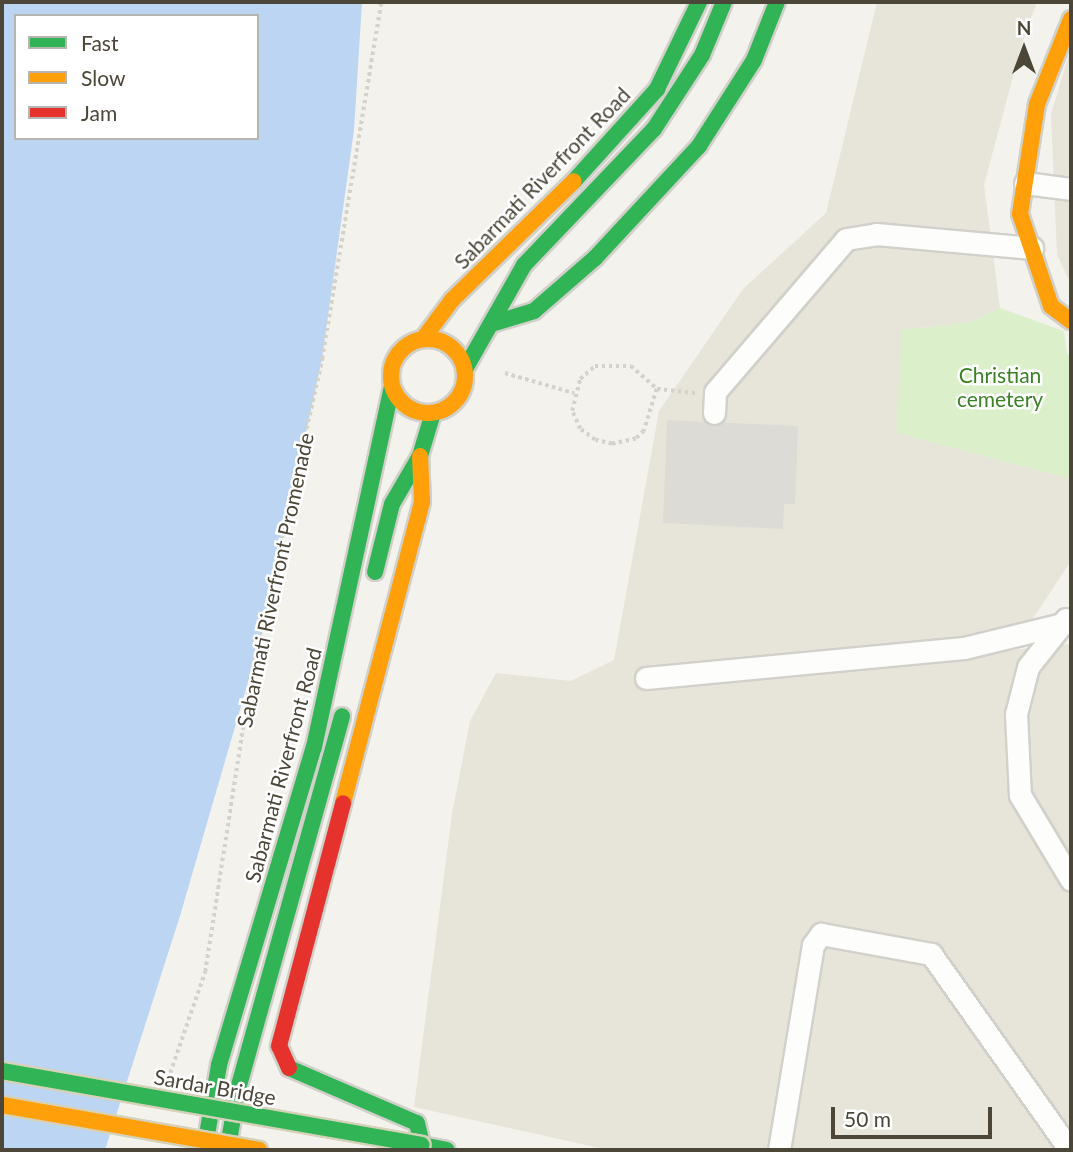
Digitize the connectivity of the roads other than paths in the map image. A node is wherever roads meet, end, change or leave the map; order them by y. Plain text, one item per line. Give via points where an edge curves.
1 (699, 2) edge
2 (724, 2) edge
3 (777, 2) edge
4 (1071, 19) edge
5 (1025, 183) junction
6 (1071, 189) edge
7 (1032, 248) junction
8 (1071, 321) edge
9 (491, 324) junction
10 (423, 339) junction
11 (465, 369) junction
12 (392, 387) junction
13 (715, 402) road end
14 (433, 412) junction
15 (420, 456) junction
16 (370, 591) dead end
17 (1069, 618) edge
18 (646, 678) dead end
19 (344, 705) dead end
20 (1071, 880) edge
21 (2, 1071) edge
22 (2, 1105) edge
23 (422, 1145) junction
24 (204, 1150) edge
25 (228, 1150) edge
26 (259, 1150) edge
27 (447, 1150) edge
28 (779, 1150) edge
29 (1070, 1150) edge

1 - 10 main road, Sabarmati Riverfront Road via 657,89 569,186 452,300
2 - 9 main road via 702,55 654,129 524,264
3 - 9 main road via 754,60 699,146 595,258 534,311
4 - 5 main road via 1037,104
5 - 6 street
5 - 7 main road via 1020,214
7 - 8 main road via 1051,306
7 - 13 street via 876,234 846,239
9 - 11 main road
10 - 11 main road via 454,349
10 - 12 main road via 396,356
11 - 14 main road via 461,393 454,402
12 - 14 main road via 408,407
12 - 24 main road, Sabarmati Riverfront Road via 314,747 219,1065
14 - 15 main road
15 - 16 main road via 392,504
15 - 23 main road via 422,501 279,1046 291,1072 417,1124
17 - 18 street via 964,648
17 - 20 street via 1028,667 1016,714 1020,795
19 - 25 main road via 238,1088
21 - 23 main road, Sardar Bridge, bridge
22 - 26 main road, bridge
23 - 27 main road, Sardar Bridge
28 - 29 street via 813,945 821,934 931,954

